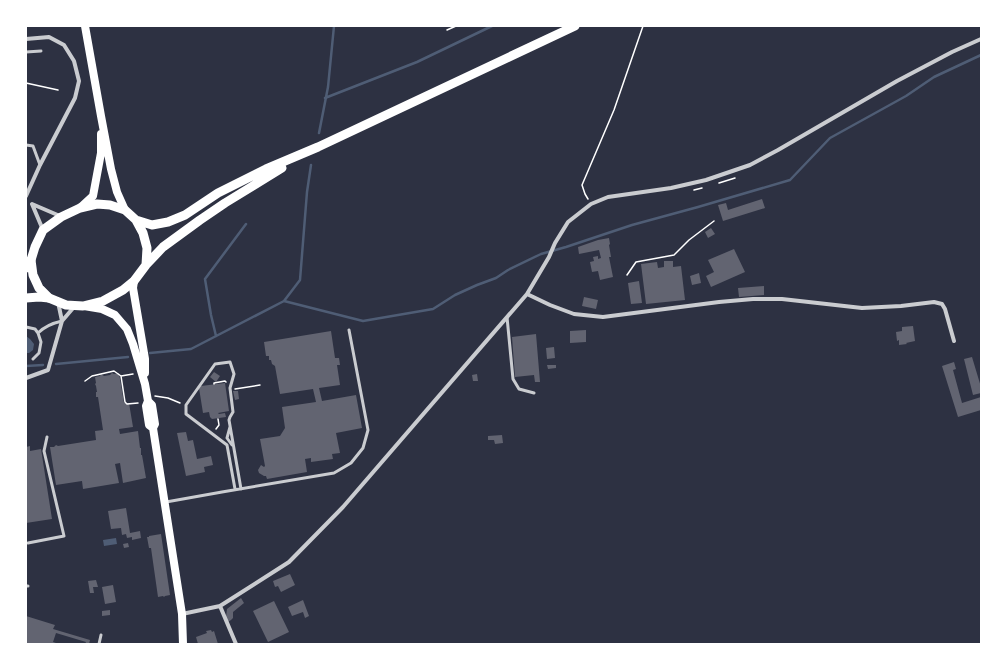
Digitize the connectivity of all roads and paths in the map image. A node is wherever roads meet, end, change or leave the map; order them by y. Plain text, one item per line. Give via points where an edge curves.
1 (86, 26) edge
2 (456, 26) edge
3 (575, 26) edge
4 (643, 26) edge
5 (447, 30) dead end
6 (26, 39) edge
7 (981, 39) edge
8 (41, 51) dead end
9 (26, 52) edge
10 (26, 83) edge
11 (58, 90) dead end
12 (101, 116) junction
13 (26, 145) edge
14 (318, 148) junction
15 (40, 165) junction
16 (26, 198) edge
17 (32, 204) junction
18 (591, 204) junction
19 (80, 208) junction
20 (126, 210) junction
21 (61, 217) junction
22 (136, 220) junction
23 (714, 221) dead end
24 (43, 230) junction
25 (31, 260) junction
26 (146, 265) junction
27 (26, 268) edge
28 (627, 275) dead end
29 (134, 281) junction
30 (527, 294) junction
31 (26, 298) edge
32 (54, 300) junction
33 (79, 306) junction
34 (507, 317) junction
35 (62, 321) junction
36 (26, 327) edge
37 (349, 330) dead end
38 (38, 332) junction
39 (954, 341) dead end
40 (33, 359) dead end
41 (135, 374) dead end
42 (121, 376) junction
43 (26, 378) edge
44 (85, 381) dead end
45 (145, 384) junction
46 (534, 393) dead end
47 (145, 400) junction
48 (186, 406) junction
49 (218, 419) dead end
50 (212, 434) junction
51 (47, 438) dead end
52 (241, 489) junction
53 (235, 490) junction
54 (164, 503) junction
55 (28, 543) dead end
56 (220, 606) junction
57 (182, 614) junction
58 (101, 634) dead end
59 (99, 644) edge
60 (183, 644) edge
61 (236, 644) edge

1 - 12 main road
2 - 5 path
3 - 14 main road
4 - 18 path via 614,110 582,185
6 - 15 street via 49,37 64,45 74,61 79,81 75,98
7 - 18 street via 897,81 750,165 706,180 608,197
8 - 9 lane
10 - 11 path
12 - 19 main road via 101,153 93,196
12 - 20 main road via 117,192
13 - 15 lane via 33,146
14 - 22 main road via 259,172 218,193 185,215 168,222 152,225
14 - 26 main road via 225,203 163,247
15 - 16 street
16 - 17 street
17 - 21 street
17 - 24 street
18 - 30 street via 568,222
19 - 20 main road via 97,204
19 - 21 main road
20 - 22 main road
21 - 24 main road
22 - 26 main road via 144,233 147,248
23 - 28 path via 674,255 636,262
24 - 25 main road
25 - 27 main road
25 - 32 main road via 33,275 39,288
26 - 29 main road
29 - 33 main road via 103,301
29 - 45 main road via 145,359
30 - 34 street
30 - 39 street via 574,314 603,317 753,299 862,308 934,302 942,304 945,309
31 - 32 main road
32 - 33 main road via 66,305
32 - 35 street
33 - 35 street
33 - 45 main road via 102,309 115,315 127,329
34 - 46 lane via 513,379 519,389
34 - 56 street via 343,507 288,562
35 - 38 lane
35 - 43 street via 48,370
36 - 38 lane
37 - 52 lane via 368,430 363,448 351,463 334,473
38 - 40 lane via 41,342 39,353
41 - 42 path
42 - 44 path via 114,371 92,376
42 - 47 path via 125,402 128,404
45 - 47 main road
47 - 48 path via 160,396
47 - 54 main road via 149,425 153,428
48 - 50 lane via 186,414
48 - 52 lane via 215,364 230,362 234,374 230,388 233,412 229,420
49 - 50 path via 219,425
50 - 53 lane via 227,445
51 - 55 lane via 44,451 64,536
52 - 53 lane
53 - 54 lane
54 - 57 main road
56 - 57 street
56 - 61 street
57 - 60 main road
58 - 59 lane

